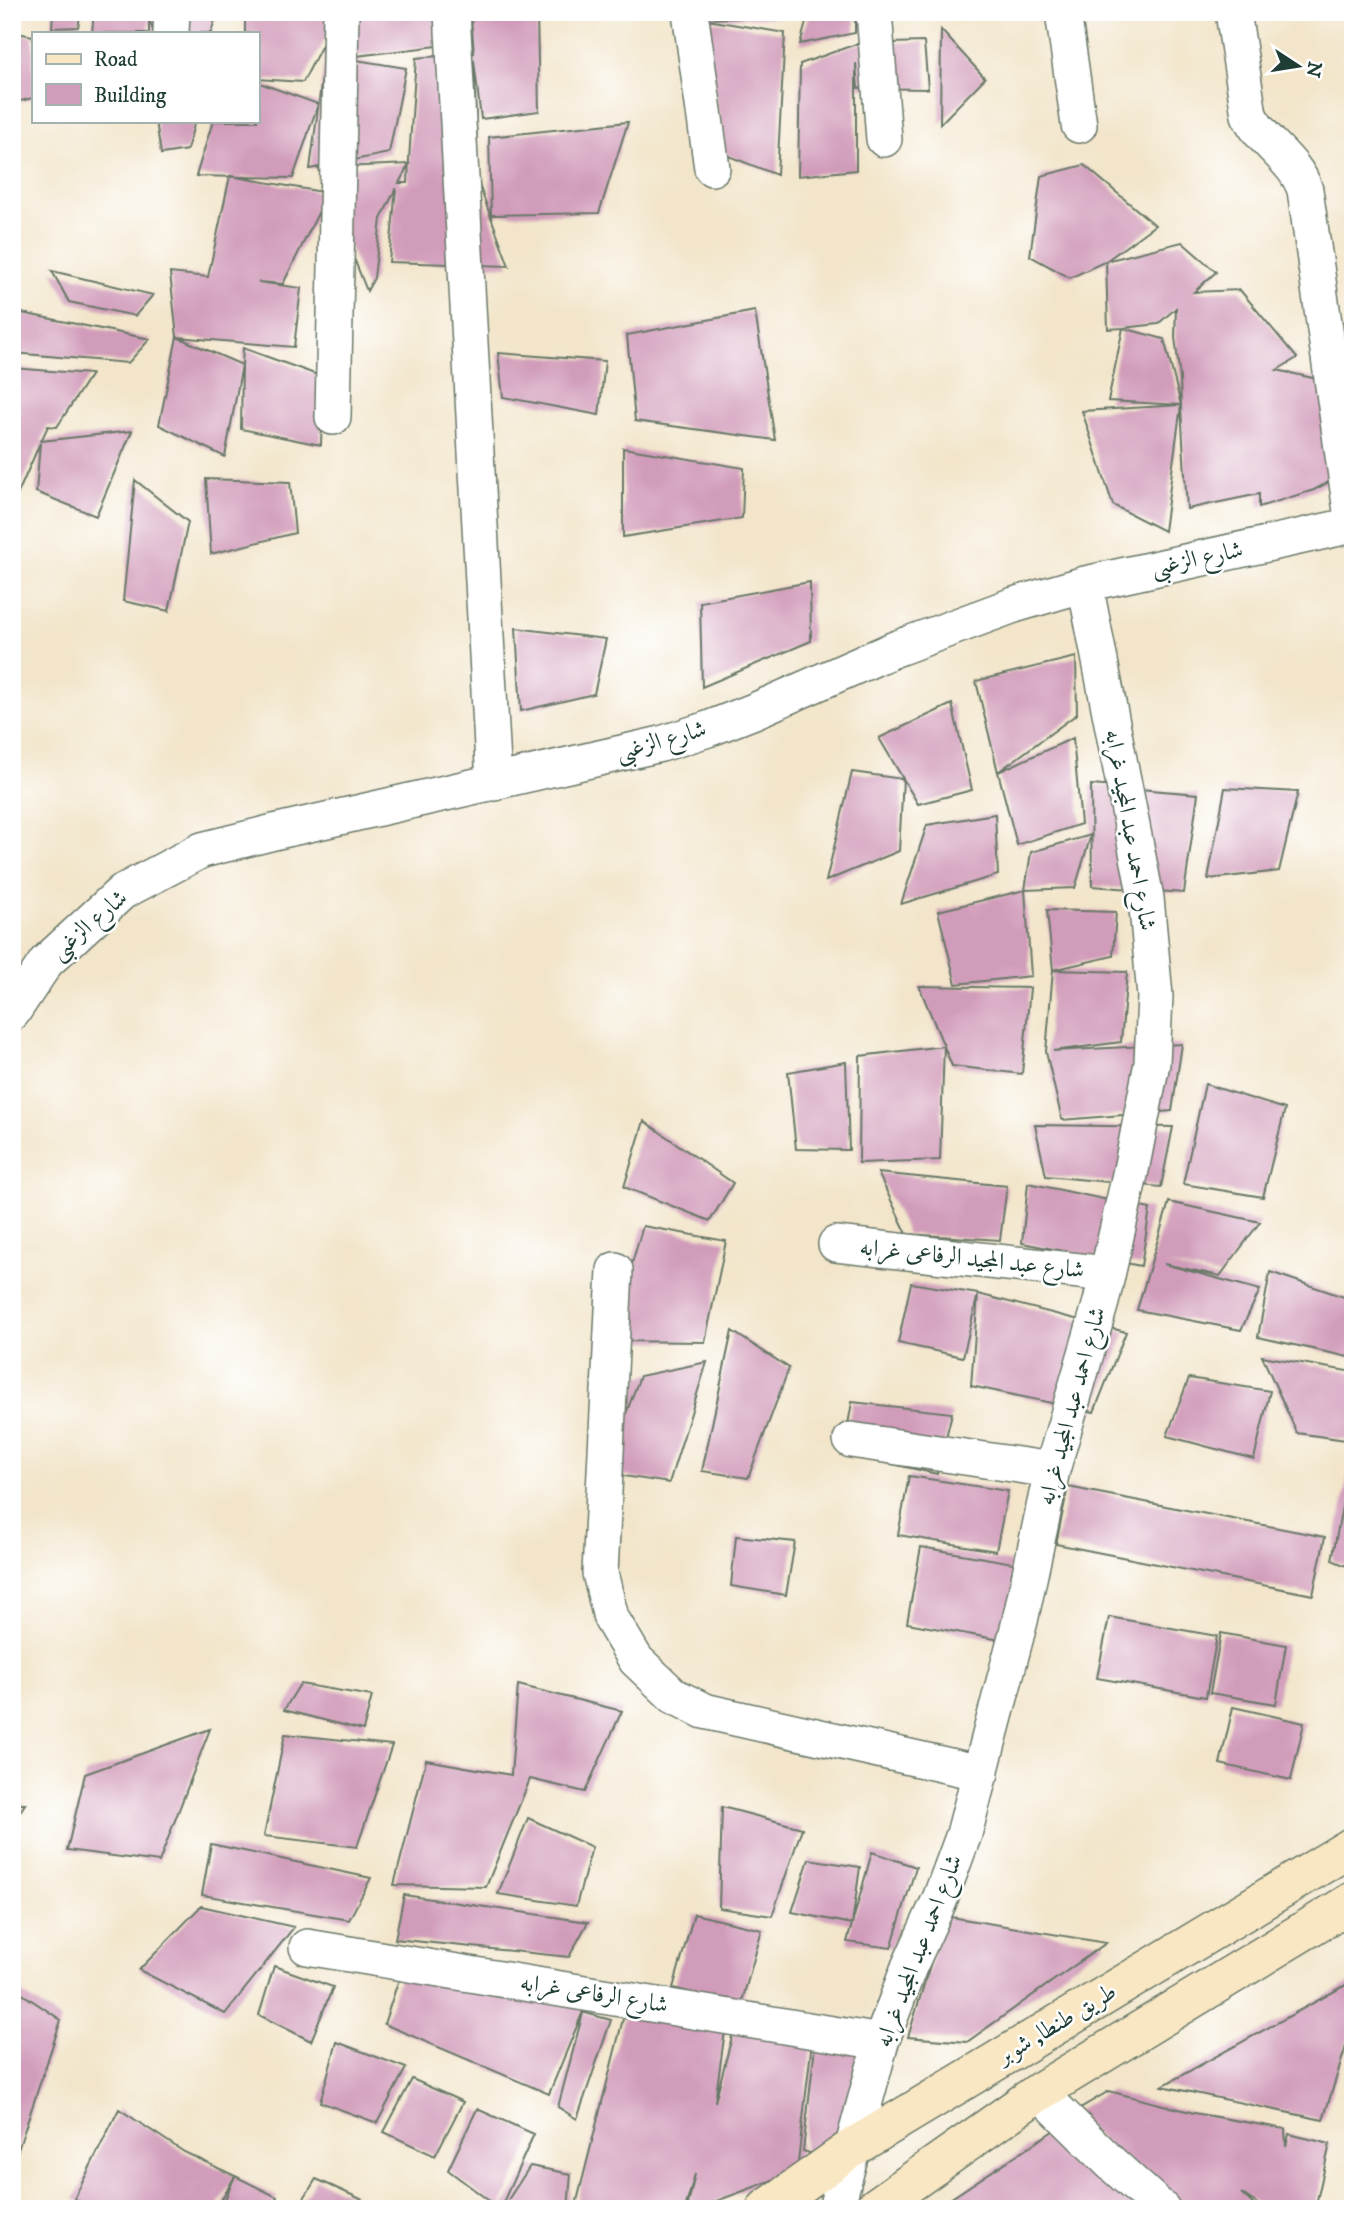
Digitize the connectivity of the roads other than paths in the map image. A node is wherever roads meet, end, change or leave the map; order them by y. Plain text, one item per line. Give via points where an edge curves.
1 (341, 12) edge
2 (452, 12) edge
3 (690, 12) edge
4 (874, 12) edge
5 (1063, 12) edge
6 (1233, 12) edge
7 (1079, 125) dead end
8 (884, 138) dead end
9 (712, 168) dead end
10 (333, 417) dead end
11 (1353, 525) edge
12 (1085, 584) junction
13 (494, 783) junction
14 (12, 1013) edge
15 (836, 1244) dead end
16 (615, 1270) dead end
17 (1107, 1274) junction
18 (851, 1440) dead end
19 (1052, 1470) junction
20 (981, 1773) junction
21 (1353, 1846) edge
22 (1353, 1901) edge
23 (307, 1947) dead end
24 (881, 2042) junction
25 (1039, 2092) junction
26 (852, 2148) junction
27 (766, 2209) edge
28 (836, 2209) edge
29 (873, 2209) edge
30 (1162, 2209) edge

1 - 10 street
2 - 13 street
3 - 9 street
4 - 8 street
5 - 7 street
6 - 11 street via 1250,115 1295,170 1305,190
11 - 12 street, شارع الزغبى
12 - 13 street, شارع الزغبى via 895,649 709,729
12 - 17 street, شارع احمد عبد المجيد غرابه via 1146,898 1155,996 1152,1063
13 - 14 street, شارع الزغبى via 202,850 122,892 46,962
15 - 17 street, شارع عبد المجيد الرفاعى غرابه
16 - 20 street via 600,1573 611,1618 636,1660 674,1696 704,1711
17 - 19 street, شارع احمد عبد المجيد غرابه
18 - 19 street
19 - 20 street, شارع احمد عبد المجيد غرابه
20 - 24 street, شارع احمد عبد المجيد غرابه via 940,1899
21 - 26 street, طريق طنطا, شوبر
22 - 25 street, طريق طنطا, شوبر
23 - 24 street, شارع الرفاعى غرابه
24 - 26 street, شارع احمد عبد المجيد غرابه
25 - 29 street, طريق طنطا, شوبر
25 - 30 street
26 - 27 street, طريق طنطا, شوبر
26 - 28 street, شارع احمد عبد المجيد غرابه

